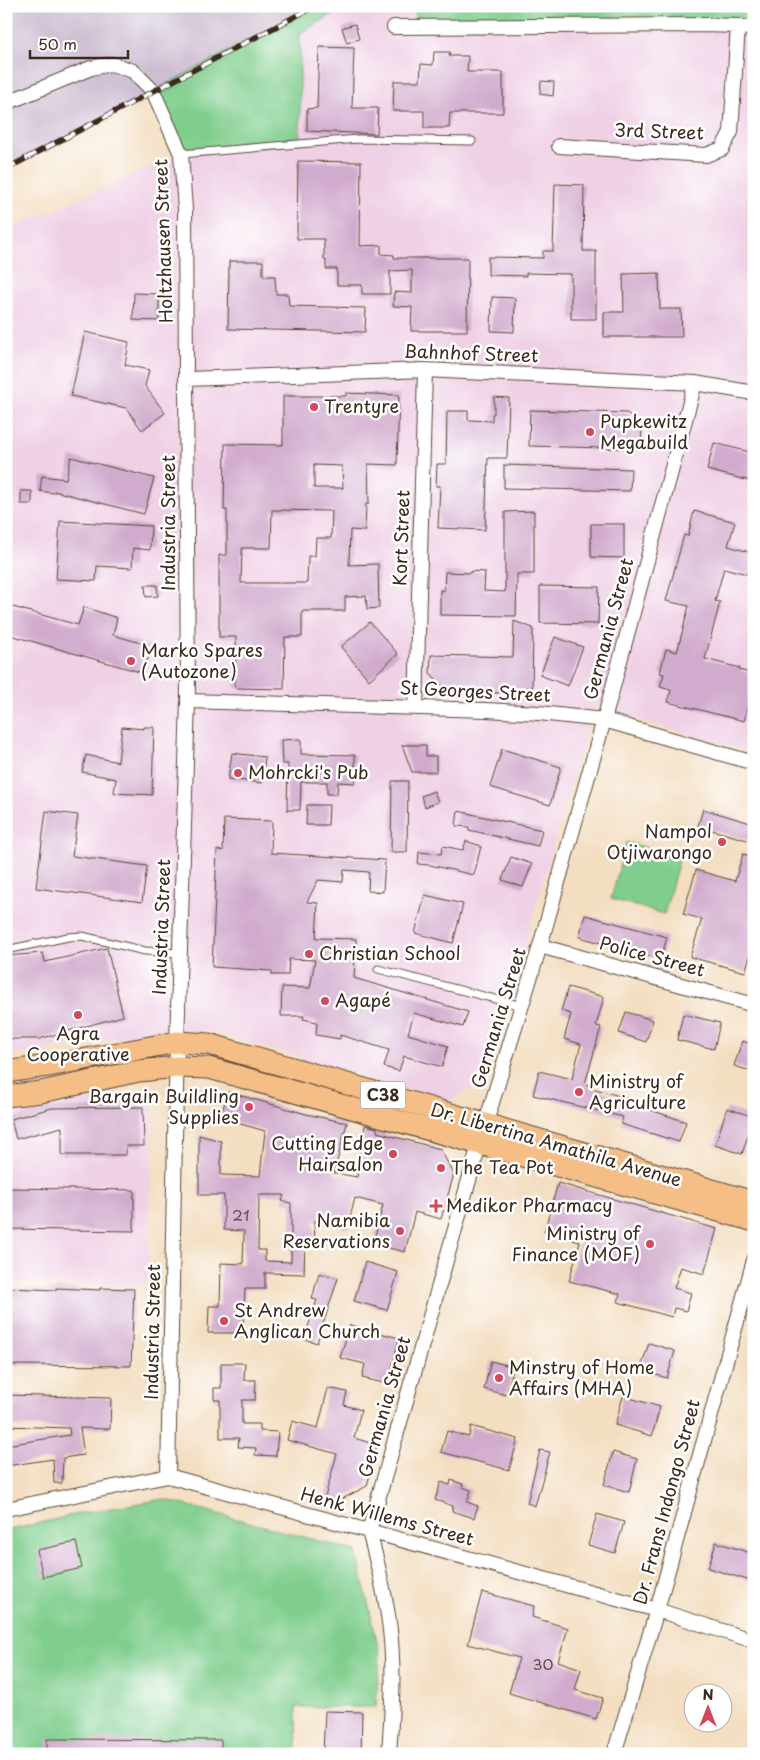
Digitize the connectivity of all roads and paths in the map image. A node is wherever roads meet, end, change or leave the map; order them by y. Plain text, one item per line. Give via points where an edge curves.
1 (738, 26) junction
2 (394, 27) dead end
3 (754, 28) edge
4 (6, 103) edge
5 (472, 141) dead end
6 (559, 146) dead end
7 (181, 154) junction
8 (426, 370) junction
9 (187, 379) junction
10 (695, 383) junction
11 (754, 393) edge
12 (188, 701) junction
13 (416, 708) junction
14 (604, 720) junction
15 (754, 763) edge
16 (540, 946) junction
17 (6, 950) edge
18 (180, 953) junction
19 (378, 969) dead end
20 (754, 1005) edge
21 (522, 1006) junction
22 (177, 1042) junction
23 (177, 1067) junction
24 (6, 1072) edge
25 (6, 1096) edge
26 (486, 1125) junction
27 (479, 1145) junction
28 (754, 1202) edge
29 (754, 1221) edge
30 (754, 1260) edge
31 (168, 1476) junction
32 (6, 1509) edge
33 (369, 1532) junction
34 (657, 1610) junction
35 (754, 1641) edge
36 (389, 1754) edge
37 (614, 1754) edge

1 - 2 street
1 - 3 street
1 - 6 street, 3rd Street via 731,132 722,149 706,155
4 - 7 street, Holtzhausen Street via 91,68 112,64 133,71 153,91
5 - 7 lane via 358,139
7 - 9 street, Holtzhausen Street via 185,210
8 - 9 street, Bahnhof Street
8 - 10 street, Bahnhof Street
8 - 13 street, Kort Street
9 - 12 street, Industria Street
10 - 11 street, Bahnhof Street
10 - 14 street, Germania Street
12 - 13 street, St Georges Street
12 - 18 street, Industria Street
13 - 14 street, St Georges Street via 539,713
14 - 15 street, St Georges Street
14 - 16 street, Germania Street
16 - 20 street, Police Street
16 - 21 street, Germania Street
17 - 18 lane via 82,936 145,951
18 - 22 street, Industria Street
19 - 21 lane
21 - 26 street, Germania Street
22 - 23 street, Industria Street
22 - 24 main road, Dr. Libertina Amathila Avenue / C38
22 - 26 main road, Dr. Libertina Amathila Avenue / C38 via 209,1044
23 - 25 main road, Dr. Libertina Amathila Avenue / C38
23 - 27 main road, Dr. Libertina Amathila Avenue / C38 via 209,1068
23 - 31 street, Industria Street
26 - 27 street, Germania Street
26 - 28 main road, Dr. Libertina Amathila Avenue / C38
27 - 29 main road, Dr. Libertina Amathila Avenue / C38
27 - 33 street, Germania Street
30 - 34 street, Dr. Frans Indongo Street
31 - 32 street, Henk Willems Street
31 - 33 street, Henk Willems Street
33 - 34 street, Henk Willems Street
33 - 36 street via 384,1586 390,1624 392,1702
34 - 35 street, Henk Willems Street
34 - 37 street, Dr. Frans Indongo Street

